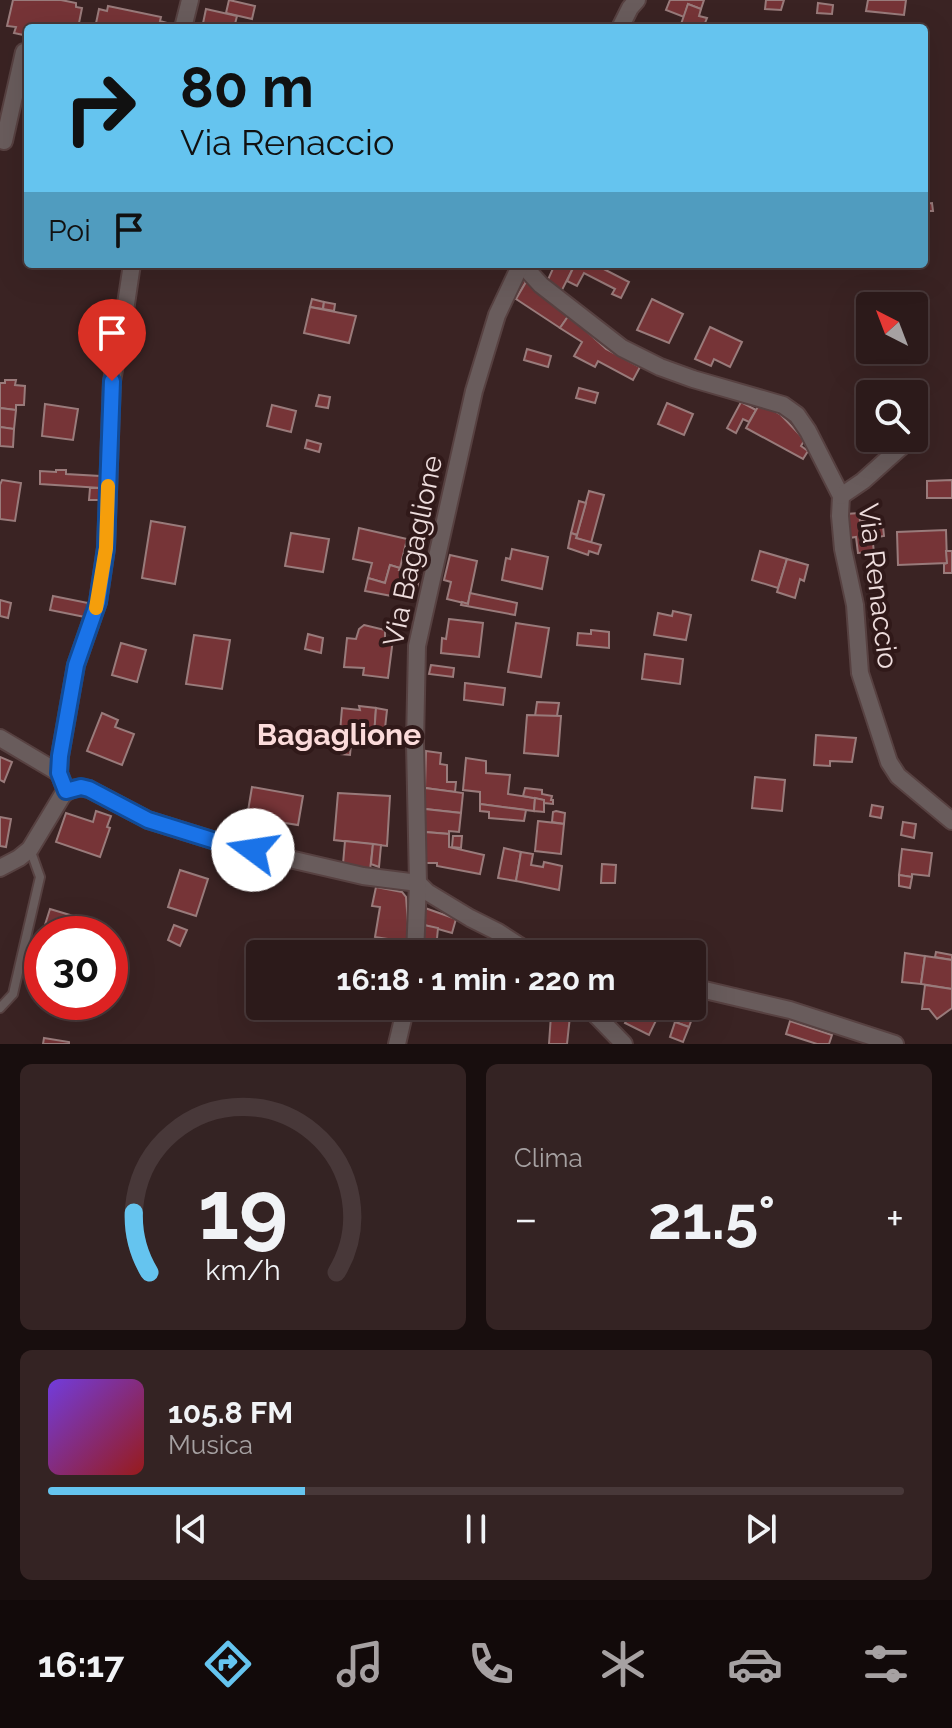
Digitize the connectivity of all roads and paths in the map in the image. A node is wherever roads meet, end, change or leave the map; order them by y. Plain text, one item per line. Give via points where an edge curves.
1 (190, 0) edge
2 (637, 0) edge
3 (184, 24) edge
4 (622, 24) edge
5 (24, 52) edge
6 (4, 141) dead end
7 (131, 268) edge
8 (521, 268) edge
9 (526, 268) edge
10 (895, 452) edge
11 (841, 496) junction
12 (0, 738) edge
13 (59, 773) junction
14 (66, 791) junction
15 (952, 821) edge
16 (30, 849) junction
17 (0, 868) edge
18 (418, 883) junction
19 (416, 940) edge
20 (510, 940) edge
21 (706, 990) edge
22 (0, 1008) edge
23 (403, 1020) edge
24 (601, 1020) edge
25 (397, 1044) edge
26 (624, 1044) edge
27 (895, 1044) edge

1 - 3 street
2 - 4 street
5 - 6 street
7 - 13 street via 112,381 106,548 98,602 76,665
8 - 18 street, Via Bagaglione via 497,315 474,391 417,646
9 - 11 street, Via Renaccio via 622,348 682,375 783,405 797,415
10 - 11 street
11 - 15 street, Via Renaccio via 860,673 889,762 898,776
12 - 13 street
13 - 14 street
14 - 16 street
14 - 18 street via 89,789 148,820 225,844 363,876
16 - 17 street
16 - 22 lane via 40,877 13,994
18 - 19 street, Via Bagaglione
18 - 20 street
21 - 27 street via 790,1010
23 - 25 street
24 - 26 street

